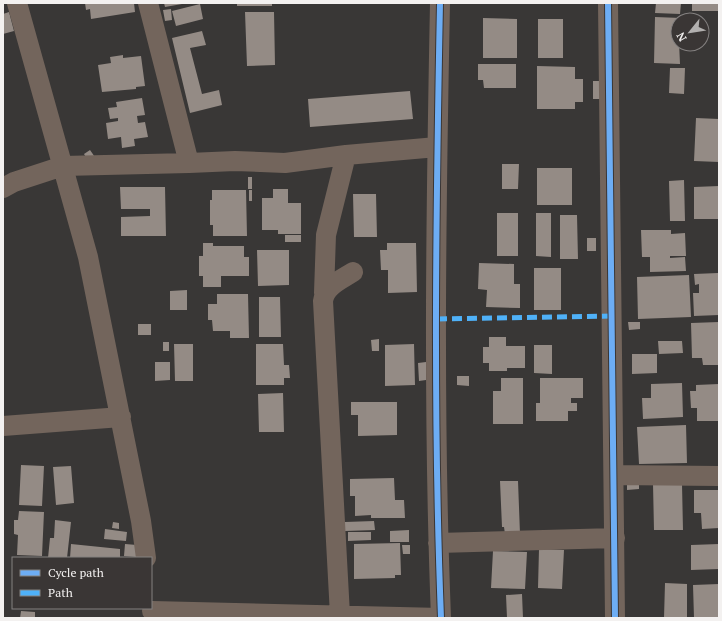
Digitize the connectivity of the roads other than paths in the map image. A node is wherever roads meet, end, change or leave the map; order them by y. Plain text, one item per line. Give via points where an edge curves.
1 (17, 3) edge
2 (148, 3) edge
3 (440, 3) edge
4 (608, 3) edge
5 (437, 147) junction
6 (346, 154) junction
7 (189, 163) junction
8 (63, 166) junction
9 (3, 188) edge
10 (353, 272) dead end
11 (324, 293) junction
12 (121, 417) junction
13 (3, 426) edge
14 (614, 475) junction
15 (719, 476) edge
16 (615, 538) junction
17 (438, 543) junction
18 (146, 557) edge
19 (151, 611) edge
20 (340, 615) junction
21 (441, 618) edge
22 (615, 618) edge

1 - 8 street
2 - 7 street
3 - 5 street
4 - 14 street
5 - 6 street
5 - 17 street
6 - 7 street via 285,163
6 - 11 street via 326,235
7 - 8 street
8 - 9 street
8 - 12 street via 88,257
10 - 11 street
11 - 20 street
12 - 13 street
12 - 18 street
14 - 15 street
14 - 16 street
16 - 17 street
16 - 22 street
17 - 21 street
19 - 20 street
20 - 21 street

